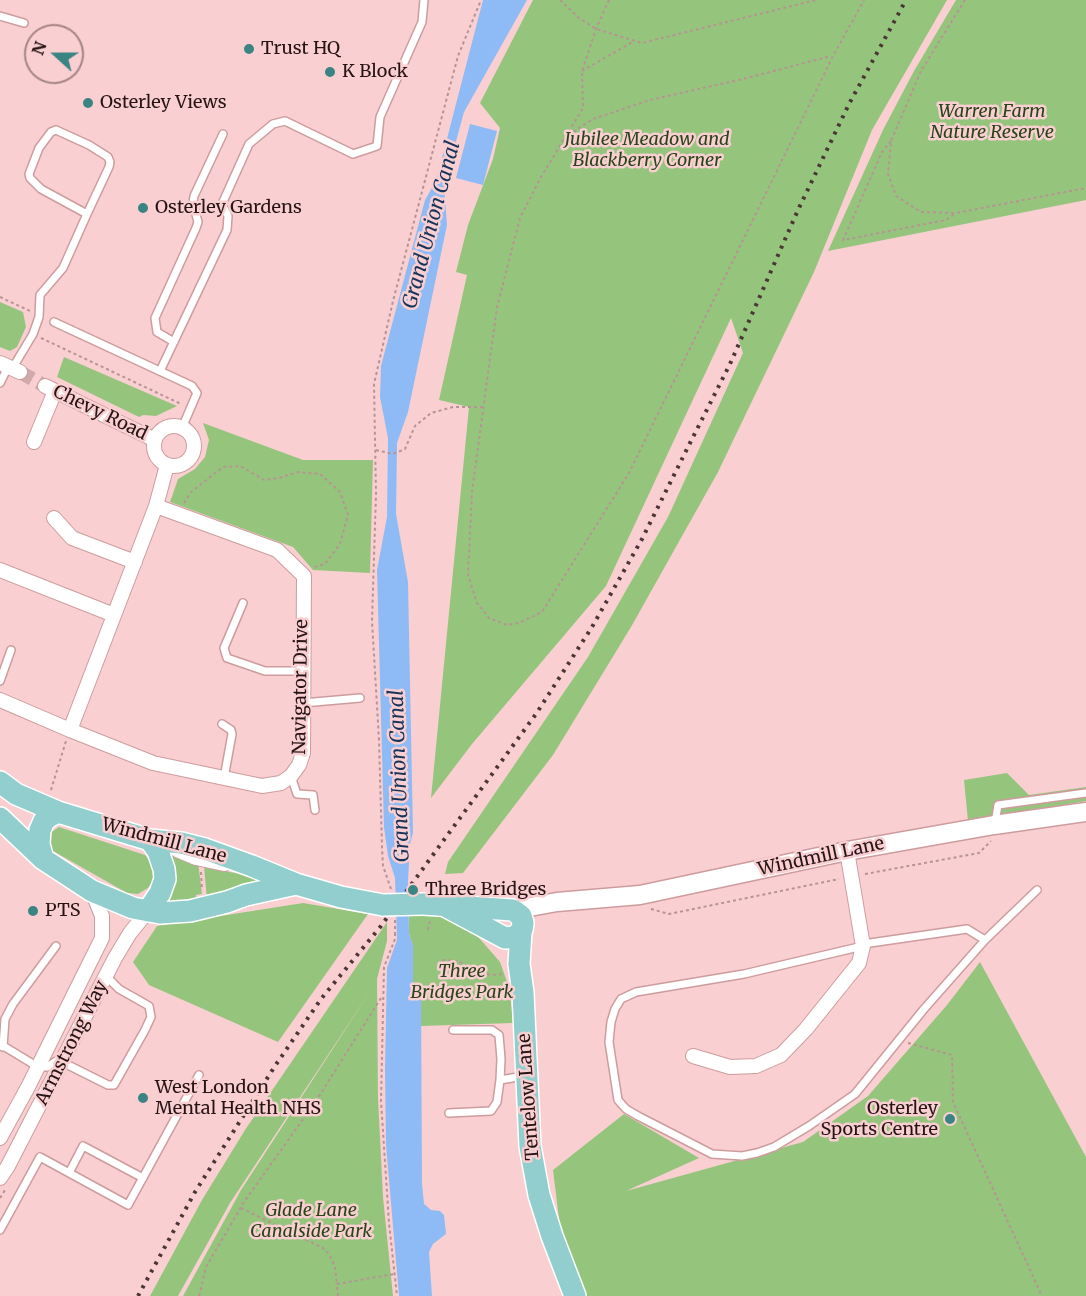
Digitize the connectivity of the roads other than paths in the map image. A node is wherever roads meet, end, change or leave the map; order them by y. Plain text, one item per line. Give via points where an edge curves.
1 (424, 0) edge
2 (0, 16) edge
3 (24, 23) dead end
4 (223, 134) dead end
5 (87, 214) junction
6 (54, 322) dead end
7 (174, 342) junction
8 (10, 368) edge
9 (160, 371) junction
10 (0, 383) edge
11 (179, 427) junction
12 (155, 440) junction
13 (34, 442) dead end
14 (167, 465) junction
15 (156, 506) junction
16 (54, 519) dead end
17 (135, 562) junction
18 (0, 570) edge
19 (243, 603) dead end
20 (114, 615) junction
21 (11, 650) dead end
22 (303, 671) junction
23 (0, 681) edge
24 (360, 698) dead end
25 (0, 700) edge
26 (303, 703) junction
27 (222, 724) dead end
28 (70, 730) junction
29 (291, 776) junction
30 (224, 778) junction
31 (0, 782) edge
32 (1086, 793) edge
33 (52, 809) junction
34 (315, 810) dead end
35 (1086, 812) edge
36 (0, 818) edge
37 (992, 834) junction
38 (158, 841) junction
39 (847, 851) junction
40 (43, 859) junction
41 (296, 884) junction
42 (1037, 890) dead end
43 (92, 891) junction
44 (148, 910) junction
45 (511, 924) junction
46 (985, 940) junction
47 (863, 945) junction
48 (56, 946) dead end
49 (106, 976) junction
50 (453, 1030) dead end
51 (1, 1045) edge
52 (693, 1056) dead end
53 (64, 1058) junction
54 (38, 1067) junction
55 (199, 1076) dead end
56 (526, 1076) junction
57 (500, 1080) junction
58 (449, 1113) dead end
59 (0, 1138) edge
60 (69, 1173) junction
61 (0, 1178) edge
62 (143, 1178) junction
63 (0, 1230) edge
64 (575, 1296) edge

1 - 7 lane via 422,22 380,117 377,146 353,154 285,121 273,124 249,144 222,204 228,216 227,230
2 - 3 lane
4 - 7 lane via 194,196 196,228 154,318 157,332
5 - 5 lane via 110,162 108,157 56,130 51,132 39,148 30,178 41,189
5 - 8 lane via 63,268 40,295 33,334
6 - 9 lane
7 - 9 lane
8 - 10 lane
9 - 11 lane via 192,386 197,393
11 - 12 street, Chevy Road via 166,427
11 - 14 street via 191,436 194,449 185,462
12 - 13 street, Chevy Road via 50,388
12 - 14 street, Chevy Road via 156,455
14 - 15 street
15 - 17 street
15 - 22 street, Navigator Drive via 277,550 304,576
16 - 17 street via 72,538
17 - 20 street
18 - 20 street
19 - 22 lane via 224,648 227,658 265,671
20 - 28 street
21 - 23 lane
22 - 26 street, Navigator Drive
24 - 26 lane
25 - 28 street, Navigator Drive
26 - 29 street, Navigator Drive via 303,753
27 - 30 lane via 232,734
28 - 30 street, Navigator Drive via 153,763
29 - 30 street, Navigator Drive via 281,783 262,786
29 - 34 lane via 297,794 313,795
31 - 33 main road, Windmill Lane via 16,794
32 - 37 lane via 998,805
33 - 38 main road, Windmill Lane
33 - 40 main road via 40,830
35 - 37 main road, Windmill Lane
36 - 40 main road, Windmill Lane
37 - 39 main road, Windmill Lane
38 - 41 main road, Windmill Lane via 204,849
38 - 44 main road via 165,879
39 - 45 main road, Windmill Lane via 640,895 556,902
39 - 47 street
40 - 43 main road, Windmill Lane
41 - 44 main road, Windmill Lane via 201,909 167,914
41 - 45 main road, Windmill Lane, bridge via 341,897 445,906
42 - 46 lane
43 - 44 main road, Windmill Lane
43 - 54 street, Armstrong Way via 102,916 102,938
44 - 49 street, Armstrong Way
45 - 56 main road, Tentelow Lane via 523,993
46 - 47 lane via 967,929
46 - 47 lane via 855,1094 774,1148 742,1156 712,1154 626,1109 618,1100 609,1042 611,1022 621,999 636,992 744,975
47 - 52 street via 859,963 807,1029 781,1055 756,1066 730,1067
48 - 51 lane via 13,1004 5,1019
49 - 53 street, Armstrong Way
49 - 53 lane via 149,1006 151,1017 145,1030 114,1085
50 - 57 lane via 492,1029 499,1035
51 - 54 lane
53 - 54 lane
53 - 61 street, Armstrong Way
54 - 59 street, Armstrong Way
55 - 62 lane
56 - 57 lane
56 - 64 main road, Tentelow Lane via 530,1146 538,1195
57 - 58 lane via 497,1102 491,1111
60 - 62 lane via 128,1205
60 - 62 lane via 83,1146
60 - 63 lane via 40,1157

